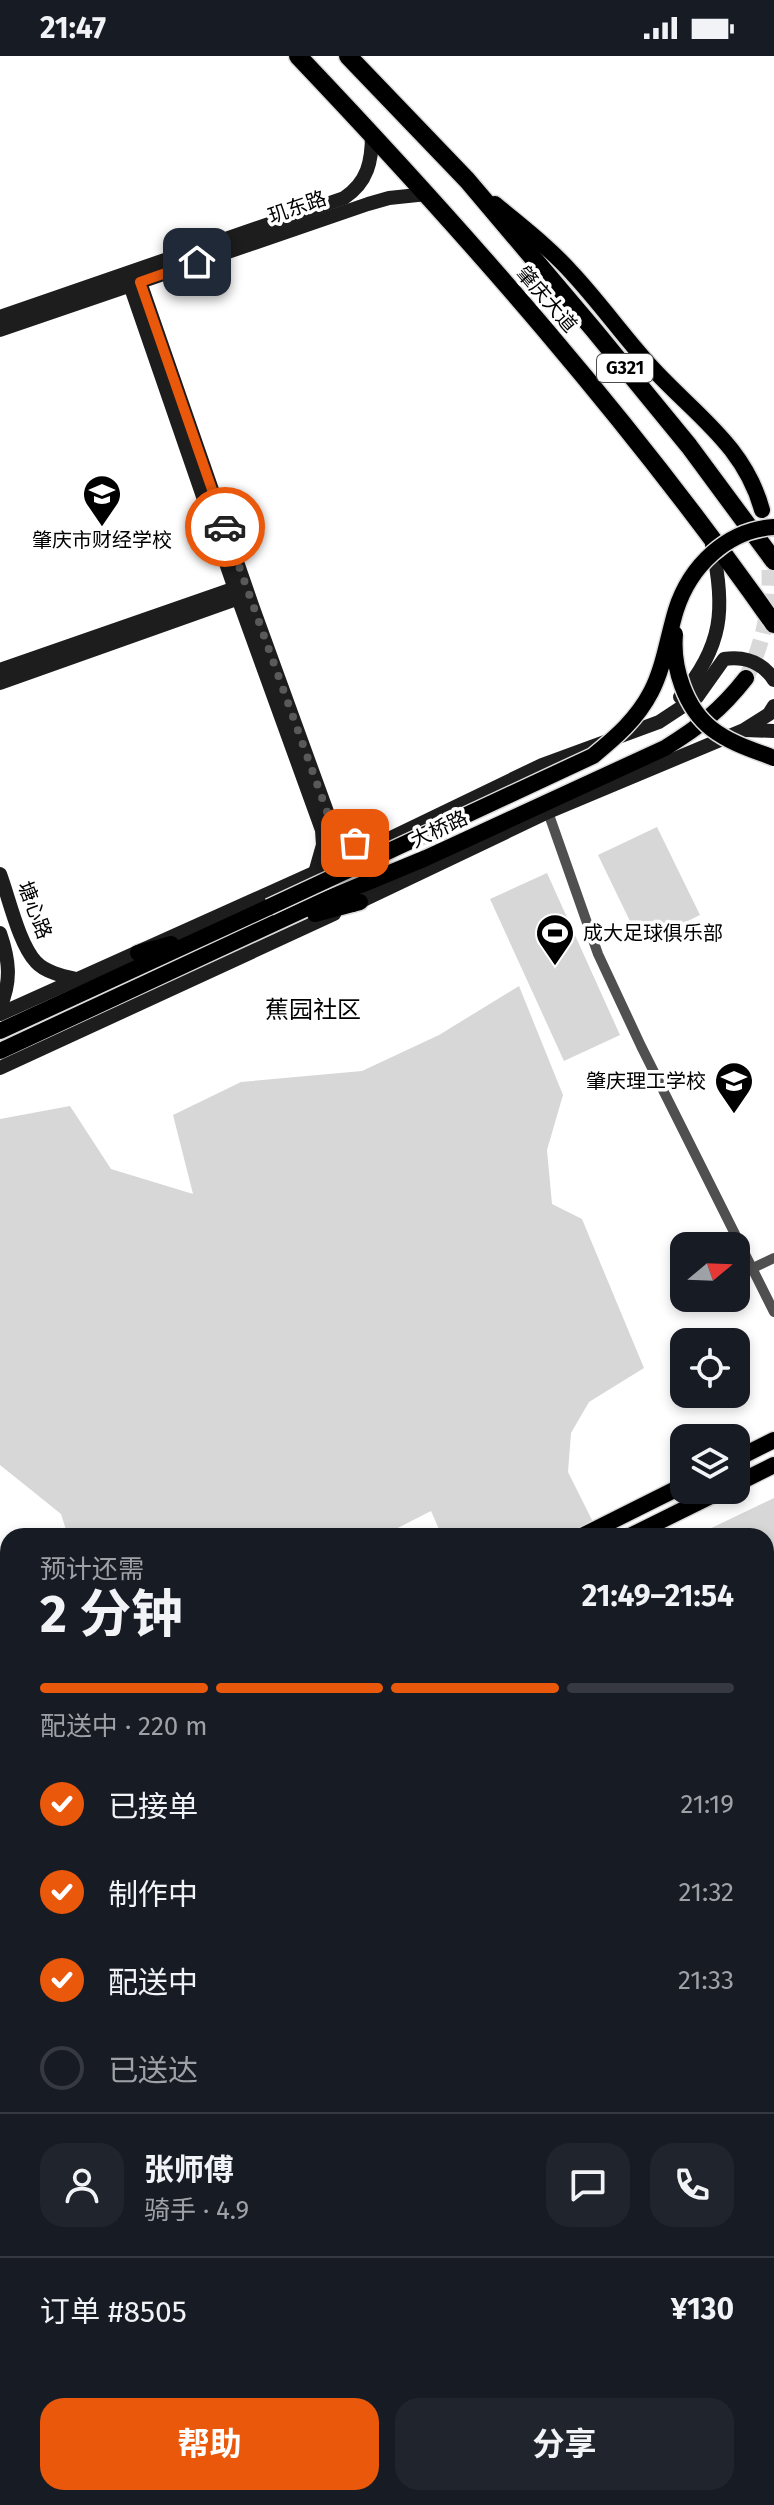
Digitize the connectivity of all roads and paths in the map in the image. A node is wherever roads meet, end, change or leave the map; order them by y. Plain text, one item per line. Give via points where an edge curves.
1 (298, 56) edge
2 (348, 56) edge
3 (372, 134) junction
4 (467, 180) junction
5 (427, 194) junction
6 (135, 283) junction
7 (0, 317) edge
8 (0, 330) edge
9 (762, 510) tunnel mouth
10 (774, 527) edge
11 (708, 530) junction
12 (774, 561) edge
13 (242, 591) junction
14 (677, 608) junction
15 (774, 624) edge
16 (0, 670) edge
17 (746, 678) tunnel mouth
18 (774, 680) edge
19 (0, 683) edge
20 (774, 706) edge
21 (659, 722) junction
22 (744, 730) junction
23 (774, 731) edge
24 (774, 758) edge
25 (548, 812) junction
26 (374, 846) junction
27 (315, 873) junction
28 (0, 874) edge
29 (360, 902) junction
30 (0, 933) edge
31 (211, 934) junction
32 (246, 938) junction
33 (138, 953) junction
34 (76, 979) junction
35 (0, 1007) edge
36 (0, 1014) edge
37 (0, 1031) edge
38 (0, 1051) edge
39 (0, 1068) edge
40 (774, 1258) edge
41 (753, 1268) junction
42 (774, 1312) edge
43 (774, 1440) edge
44 (750, 1452) edge
45 (774, 1465) edge
46 (750, 1477) edge
47 (670, 1492) edge
48 (695, 1504) edge
49 (598, 1528) edge
50 (646, 1528) edge

1 - 3 highway, 肇庆大道 / G321
2 - 4 highway, 肇庆大道 / G321
3 - 5 highway, 肇庆大道 / G321
3 - 7 street, 玑东路 via 365,178 344,198
4 - 9 main road via 571,272 655,371 718,434 741,460
4 - 12 highway, 肇庆大道 / G321 via 689,446
5 - 6 street, 玑东路 via 368,204
5 - 11 highway, 肇庆大道 / G321
6 - 8 street, 玑东路
6 - 13 street
10 - 14 main road, bridge via 731,538 708,556 688,581
11 - 15 highway, 肇庆大道 / G321
11 - 21 street via 721,583 720,619 696,678
13 - 16 street
13 - 19 street
13 - 26 street via 330,820 355,843
13 - 27 street via 322,830
14 - 24 main road, bridge via 678,674 694,709 721,736
14 - 31 main road, bridge via 652,691 627,727 593,756
17 - 32 main road, 大桥路 via 724,706 665,748
18 - 21 street via 752,661 724,659 697,697
20 - 22 street
21 - 26 street via 555,760
22 - 23 street
22 - 25 street
25 - 29 street
25 - 41 street via 598,954
26 - 27 street
27 - 33 street
28 - 34 street, 塘心路 via 37,964
29 - 32 main road
29 - 39 street
30 - 35 street, 塘心路 via 10,976
31 - 33 main road
31 - 37 main road
32 - 38 main road, 大桥路
33 - 34 street
34 - 36 street
40 - 41 street
41 - 42 street
43 - 44 main road
45 - 46 main road
47 - 49 main road
48 - 50 main road

